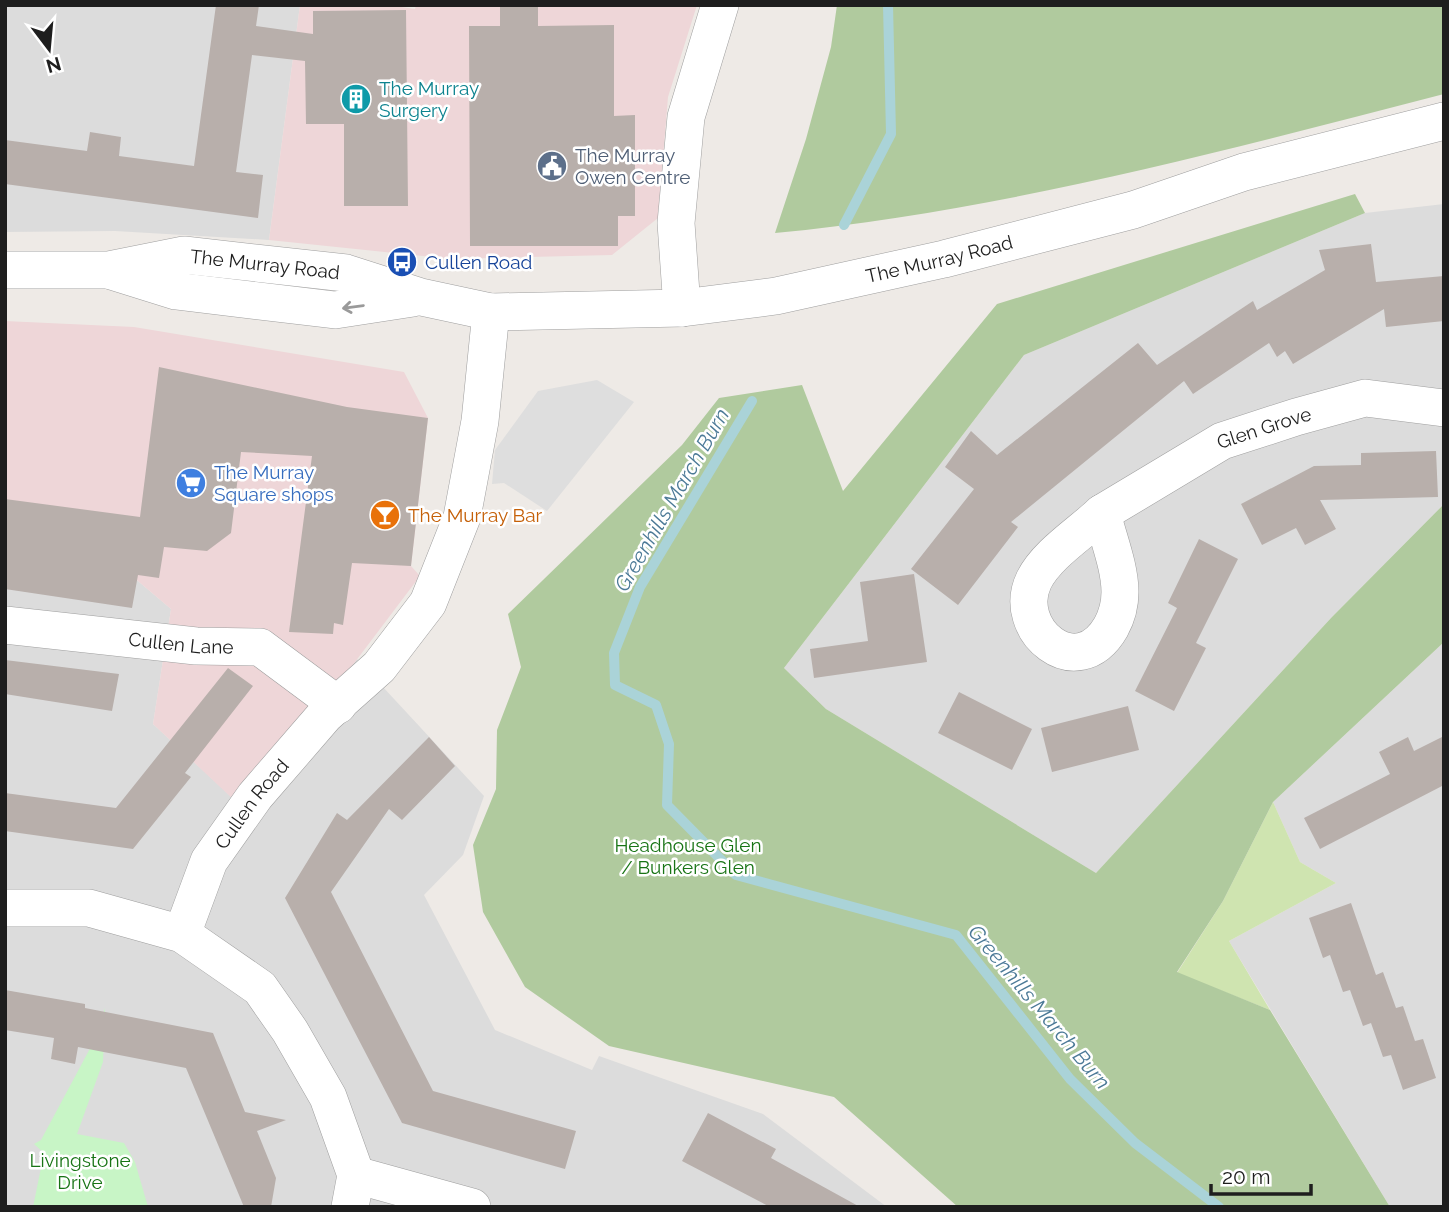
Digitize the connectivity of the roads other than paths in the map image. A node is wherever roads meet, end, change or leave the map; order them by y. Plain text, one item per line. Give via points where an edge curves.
1 (720, 5) edge
2 (1444, 121) edge
3 (5, 270) edge
4 (682, 308) junction
5 (491, 312) junction
6 (1444, 408) edge
7 (1102, 513) dead end
8 (5, 625) edge
9 (338, 705) junction
10 (5, 908) edge
11 (182, 934) junction
12 (353, 1191) edge
13 (472, 1207) edge

1 - 4 street via 686,117 676,223
2 - 4 street, The Murray Road via 1244,172 1133,210 785,294
3 - 5 street, The Murray Road via 109,270 176,291 335,310 421,297
4 - 5 street, The Murray Road
5 - 9 street, Cullen Road via 481,421 483,465 428,603 379,667
6 - 7 street, Glen Grove via 1365,398 1296,417 1222,441
8 - 9 street, Cullen Lane via 196,646 260,647
9 - 11 street, Cullen Road via 255,796 209,861
10 - 11 street via 89,908
11 - 12 street via 260,988 290,1031 328,1097
12 - 13 street

